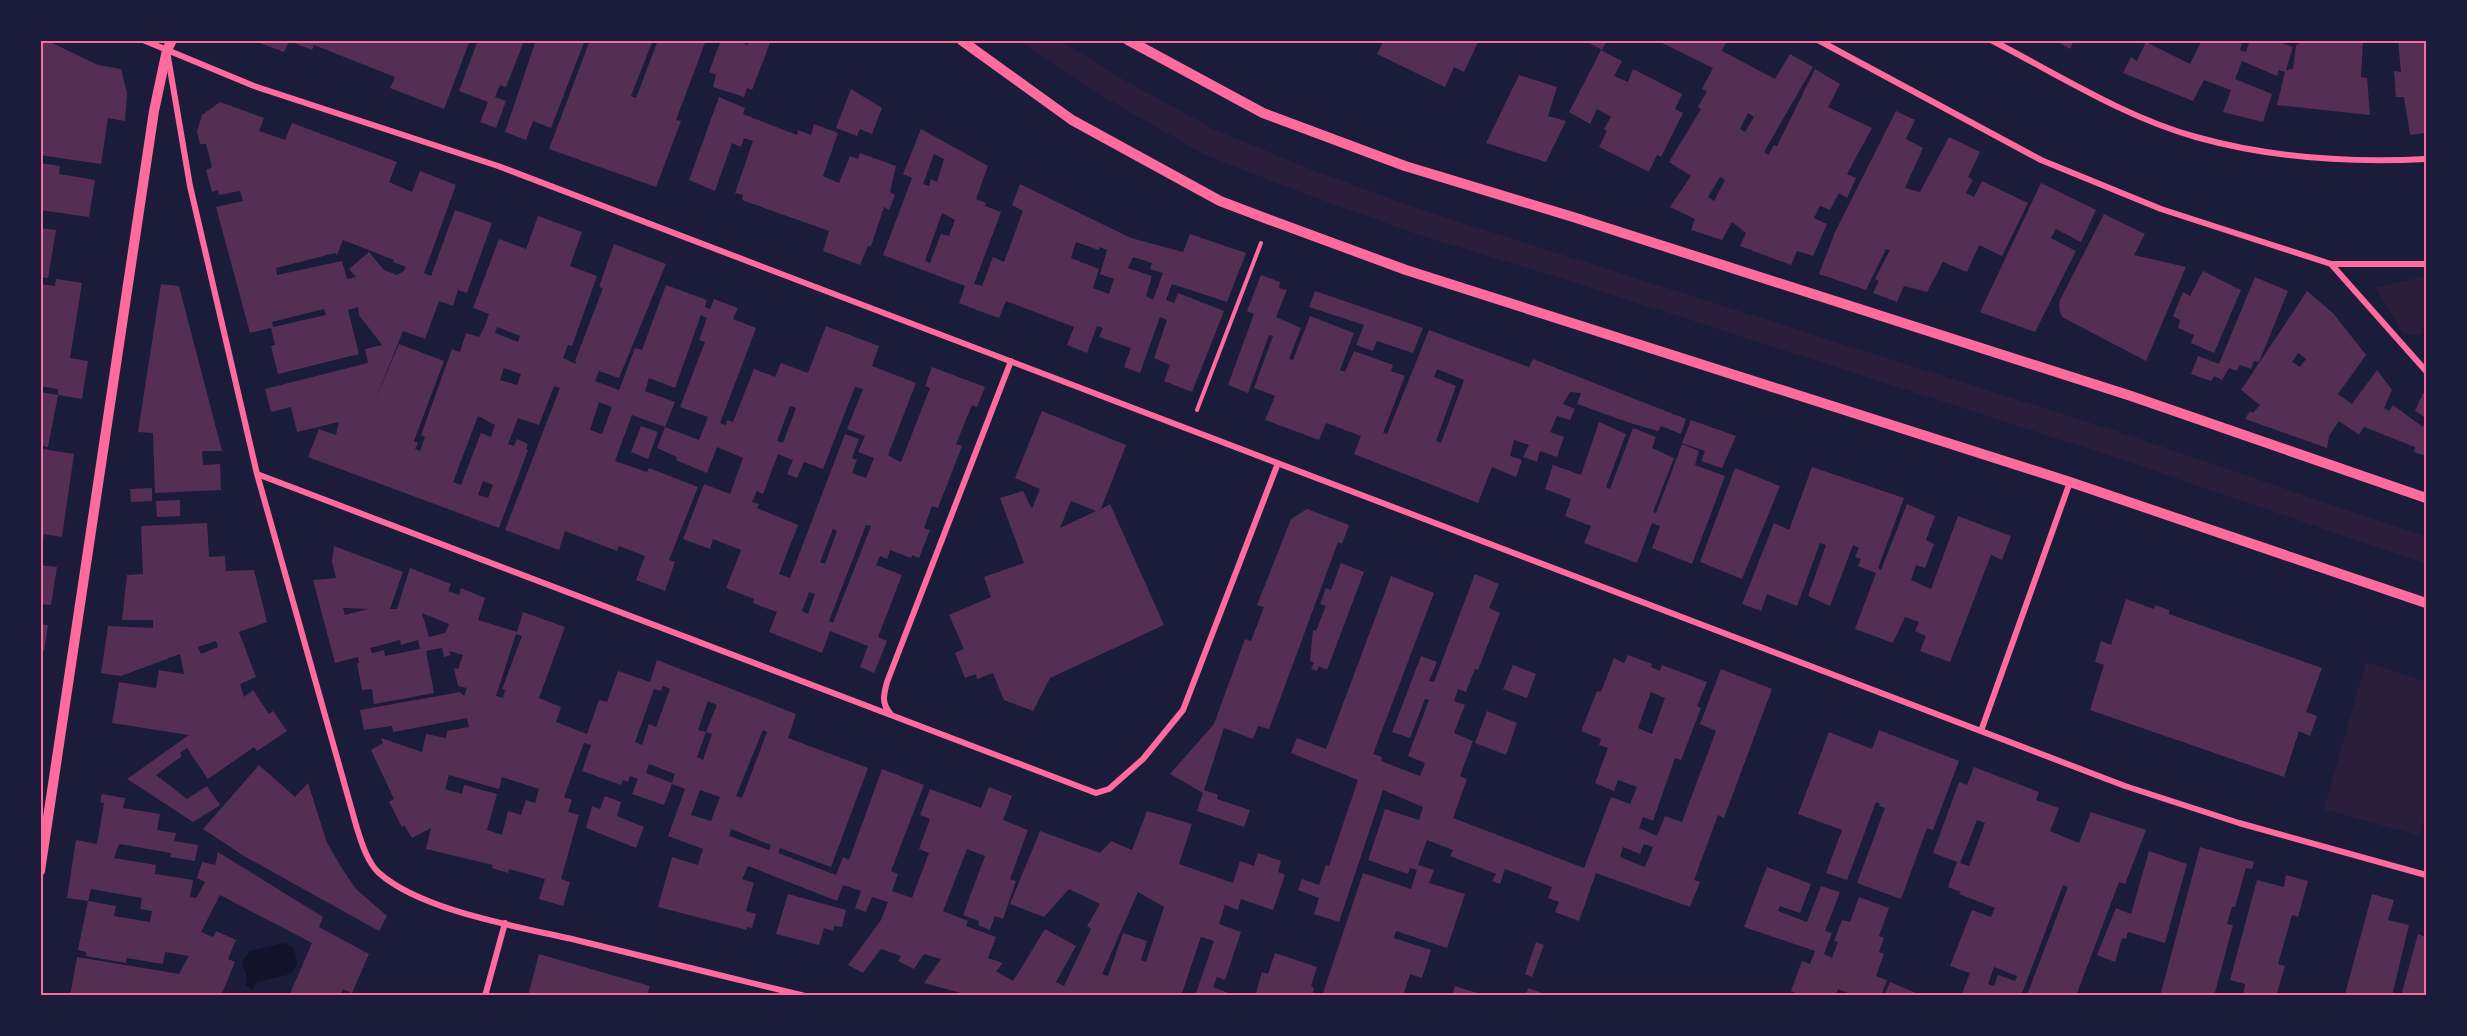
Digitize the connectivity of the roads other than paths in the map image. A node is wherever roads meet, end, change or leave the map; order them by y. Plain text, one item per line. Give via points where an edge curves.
1 (143, 40) edge
2 (961, 40) edge
3 (1128, 40) edge
4 (1818, 40) edge
5 (1990, 40) edge
6 (169, 45) edge
7 (2427, 159) edge
8 (2331, 264) junction
9 (2427, 264) edge
10 (1011, 361) junction
11 (2427, 371) edge
12 (1278, 463) junction
13 (257, 474) junction
14 (2070, 482) junction
15 (2427, 498) edge
16 (2427, 603) edge
17 (893, 716) junction
18 (1981, 731) junction
19 (40, 871) edge
20 (2427, 875) edge
21 (505, 923) junction
22 (485, 996) edge
23 (805, 996) edge

1 - 6 street
2 - 14 street via 1072,120 1220,201 1406,270
3 - 15 street via 1263,112 1405,166 2131,396
4 - 8 street via 2041,160 2161,209
5 - 7 street via 2134,113 2195,137 2264,153 2370,162
6 - 10 street via 255,86 498,166
6 - 13 street via 190,186
6 - 19 street via 154,111
8 - 9 street
8 - 11 street
10 - 12 street
10 - 17 street via 887,682 885,707
12 - 17 street via 1183,710 1143,759 1108,789 1096,793
12 - 18 street
13 - 17 street
13 - 21 street via 363,848 378,872 398,887 432,902
14 - 16 street
14 - 18 street
18 - 20 street via 2125,786
21 - 22 street
21 - 23 street

